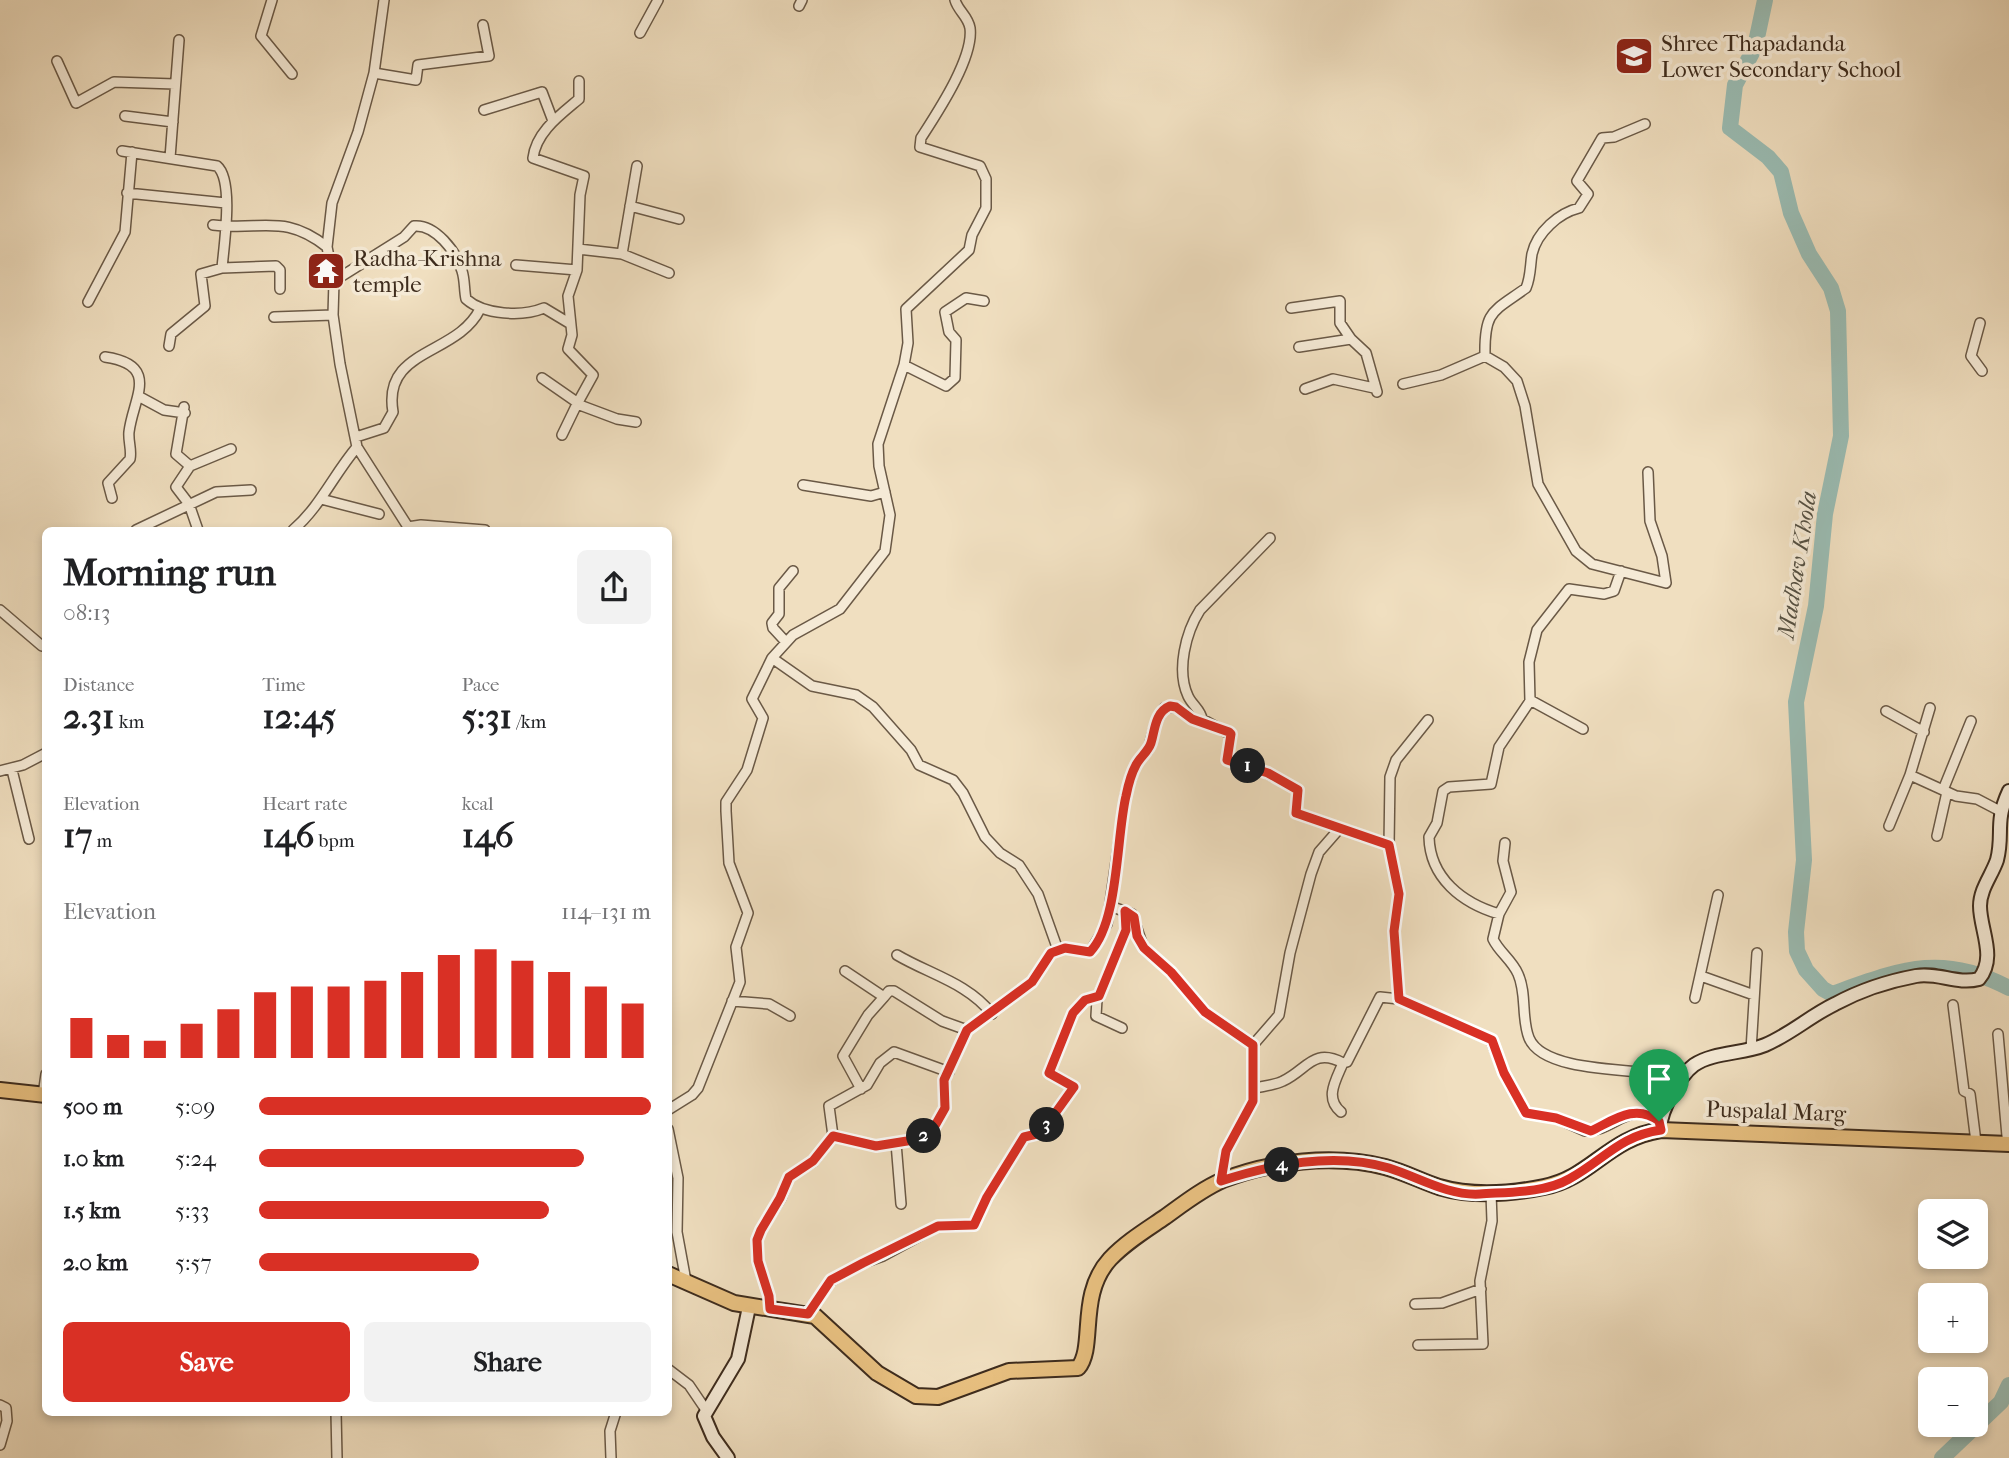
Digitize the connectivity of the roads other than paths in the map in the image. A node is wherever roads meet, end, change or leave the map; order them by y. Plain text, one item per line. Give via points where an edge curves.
1 (272, 0) edge
2 (384, 0) edge
3 (955, 0) edge
4 (655, 1) edge
5 (483, 25) dead end
6 (640, 33) dead end
7 (179, 40) dead end
8 (57, 61) dead end
9 (374, 73) junction
10 (292, 74) dead end
11 (579, 81) dead end
12 (175, 84) junction
13 (484, 110) dead end
14 (125, 116) dead end
15 (173, 121) junction
16 (554, 121) junction
17 (1645, 124) dead end
18 (170, 158) junction
19 (637, 166) dead end
20 (127, 193) junction
21 (226, 203) junction
22 (630, 206) junction
23 (679, 219) dead end
24 (213, 225) dead end
25 (225, 226) junction
26 (327, 247) junction
27 (578, 249) junction
28 (622, 254) junction
29 (516, 265) dead end
30 (222, 268) junction
31 (577, 270) junction
32 (669, 273) dead end
33 (334, 281) junction
34 (280, 289) dead end
35 (984, 301) dead end
36 (88, 302) dead end
37 (1291, 308) dead end
38 (480, 309) junction
39 (334, 315) junction
40 (274, 317) dead end
41 (569, 323) junction
42 (1980, 323) dead end
43 (1351, 339) junction
44 (169, 346) dead end
45 (1299, 347) dead end
46 (1485, 356) junction
47 (105, 357) dead end
48 (904, 365) junction
49 (1982, 371) dead end
50 (542, 378) dead end
51 (1403, 384) dead end
52 (1305, 389) dead end
53 (140, 397) junction
54 (578, 404) junction
55 (636, 422) dead end
56 (562, 435) dead end
57 (357, 442) junction
58 (231, 449) dead end
59 (190, 466) junction
60 (1648, 472) dead end
61 (803, 485) dead end
62 (251, 490) dead end
63 (885, 492) junction
64 (112, 498) dead end
65 (321, 499) junction
66 (189, 505) junction
67 (379, 514) dead end
68 (142, 527) edge
69 (197, 527) edge
70 (296, 527) edge
71 (408, 527) edge
72 (415, 527) edge
73 (447, 527) edge
74 (1270, 538) dead end
75 (793, 571) dead end
76 (1621, 571) junction
77 (0, 610) edge
78 (785, 641) junction
79 (42, 646) edge
80 (772, 658) junction
81 (1530, 700) junction
82 (1930, 708) dead end
83 (1886, 711) dead end
84 (1202, 719) junction
85 (1428, 720) dead end
86 (1971, 721) dead end
87 (1583, 729) dead end
88 (1924, 732) junction
89 (42, 755) edge
90 (12, 770) junction
91 (0, 771) edge
92 (1910, 775) junction
93 (1945, 791) junction
94 (2009, 791) edge
95 (2000, 811) junction
96 (1889, 826) dead end
97 (1340, 828) junction
98 (1937, 836) dead end
99 (29, 839) dead end
100 (1505, 843) dead end
101 (1389, 845) junction
102 (1718, 895) dead end
103 (1110, 906) junction
104 (1125, 911) junction
105 (1499, 914) junction
106 (1058, 950) junction
107 (1757, 953) dead end
108 (897, 955) dead end
109 (845, 971) dead end
110 (1701, 976) junction
111 (1754, 995) junction
112 (1099, 996) junction
113 (884, 997) junction
114 (1399, 999) junction
115 (1695, 999) dead end
116 (732, 1001) junction
117 (1953, 1005) dead end
118 (992, 1014) junction
119 (790, 1016) dead end
120 (1122, 1028) dead end
121 (967, 1030) junction
122 (1998, 1034) dead end
123 (1253, 1045) junction
124 (1751, 1050) junction
125 (1343, 1063) junction
126 (949, 1072) junction
127 (1681, 1077) junction
128 (1255, 1088) junction
129 (862, 1089) junction
130 (0, 1090) edge
131 (42, 1095) edge
132 (672, 1107) edge
133 (1340, 1112) dead end
134 (1660, 1125) junction
135 (833, 1136) junction
136 (1976, 1142) junction
137 (2007, 1142) edge
138 (896, 1143) junction
139 (672, 1149) edge
140 (1221, 1181) junction
141 (1491, 1193) junction
142 (901, 1204) dead end
143 (672, 1276) edge
144 (686, 1281) junction
145 (1481, 1289) junction
146 (1415, 1304) dead end
147 (749, 1307) junction
148 (770, 1309) junction
149 (808, 1314) junction
150 (1418, 1345) dead end
151 (672, 1372) edge
152 (0, 1405) edge
153 (706, 1409) junction
154 (336, 1416) edge
155 (615, 1416) edge
156 (0, 1445) edge
157 (337, 1458) edge
158 (611, 1458) edge
159 (728, 1458) edge

1 - 10 street via 261,36
2 - 9 street
3 - 48 street via 968,19 970,38 920,148 980,166 986,179 986,208 964,257 906,309
4 - 6 street
5 - 9 street via 489,57 418,65 416,80
7 - 12 street
8 - 12 street via 76,103 114,82
9 - 26 street via 332,203
11 - 16 street via 579,99
12 - 15 street
13 - 16 street via 542,92
14 - 15 street
15 - 18 street
16 - 27 street via 535,146 533,158 584,177
17 - 46 street via 1602,138 1597,144 1577,181 1588,194 1579,208 1565,211 1540,235 1526,288 1500,305 1487,324
18 - 20 street via 127,151
18 - 21 street via 221,168
19 - 22 street
20 - 21 street
20 - 36 street via 125,232
21 - 25 street
22 - 23 street
22 - 28 street
24 - 25 street
25 - 26 street via 288,225
25 - 30 street
26 - 33 street
27 - 28 street
27 - 31 street
28 - 32 street
29 - 31 street
30 - 34 street via 276,266
30 - 44 street via 201,274 205,306 171,334
31 - 41 street via 568,296
33 - 38 street via 414,226 423,226 438,234 454,256 463,273 466,299
33 - 39 street
35 - 48 street via 966,298 945,312 949,332 956,340 955,377 946,386
37 - 43 street via 1340,301 1340,323
38 - 41 street via 532,313 544,307
38 - 57 street via 461,333 410,363 396,377 390,393 393,412 384,428
39 - 40 street
39 - 57 street
41 - 54 street via 568,349 593,375
42 - 49 street via 1971,356
43 - 45 street
43 - 52 street via 1366,353 1376,390 1343,379
46 - 51 street via 1441,375
46 - 76 street via 1517,381 1538,484 1570,543 1591,564
47 - 53 street via 132,367
48 - 63 street via 878,444
50 - 54 street
53 - 59 street via 164,410 184,410 176,454
53 - 64 street via 129,432 131,459 108,483
54 - 55 street
54 - 56 street
57 - 65 street
57 - 71 street
58 - 59 street
59 - 66 street via 176,487
60 - 76 street via 1650,521 1666,583
61 - 63 street via 870,496
62 - 66 street via 216,492
63 - 78 street via 890,526 880,560 833,615
65 - 67 street
65 - 70 street
66 - 68 street
66 - 69 street
72 - 73 street
74 - 84 street via 1191,624 1183,678 1186,693
75 - 78 street via 779,588 779,614 772,623
76 - 81 street via 1614,591 1569,589 1541,623 1529,662
77 - 79 street
78 - 80 street
80 - 106 street via 812,686 856,695 873,706 919,765 953,780 985,837 1019,865 1038,894
80 - 116 street via 752,699 762,718 747,770 726,802 729,863 748,913 736,947 740,982
81 - 87 street
81 - 105 street via 1499,747 1491,784 1445,788 1429,837 1438,875 1472,904
82 - 88 street
83 - 88 street
84 - 97 street via 1231,734 1227,760 1268,773 1298,790 1296,813
84 - 103 street via 1192,719 1176,707 1164,708 1160,714 1126,793
85 - 101 street via 1396,761 1390,777
86 - 93 street
88 - 92 street
89 - 90 street
90 - 91 street
90 - 99 street
92 - 93 street
92 - 96 street
93 - 95 street
93 - 98 street
94 - 95 street
95 - 124 street via 1996,862 1980,905 1988,949 1982,975 1974,981 1959,981 1933,974 1885,984 1833,1004 1794,1031
97 - 101 street
97 - 123 street via 1319,852 1311,874 1277,1020
100 - 105 street via 1503,861 1511,892
101 - 114 street via 1399,894 1394,931
102 - 110 street
103 - 104 street
103 - 106 street via 1107,924 1090,952
104 - 112 street via 1126,930
104 - 123 street via 1132,914 1137,936 1149,954 1205,1012
105 - 127 street via 1493,939 1519,975 1535,1049 1564,1064
106 - 118 street via 1051,953 1032,982
107 - 111 street
108 - 118 street via 958,986 982,1001
109 - 113 street
110 - 111 street
110 - 115 street
111 - 124 street
112 - 120 street via 1096,1016
112 - 149 street via 1085,1000 1073,1013 1049,1073 1074,1087 1041,1133 1024,1137 974,1225 938,1226 831,1280
113 - 121 street via 894,991 942,1021
113 - 129 street via 843,1056
114 - 125 street via 1380,997
114 - 134 street via 1492,1040 1526,1113 1556,1118 1585,1131 1628,1113 1641,1112
116 - 119 street via 769,1004
116 - 132 street via 695,1093
117 - 136 street
118 - 121 street
121 - 126 street
122 - 137 street
123 - 128 street
124 - 127 street via 1706,1059
125 - 128 street via 1325,1055 1283,1082
125 - 133 street via 1331,1095
126 - 129 street via 894,1052
126 - 138 street via 939,1124 925,1136
127 - 134 street
128 - 140 street via 1253,1101 1226,1151
129 - 135 street via 829,1106
130 - 131 main road
134 - 136 main road, Puspalal Marg
134 - 141 main road, Puspalal Marg via 1619,1143 1567,1181
135 - 138 street via 876,1146
135 - 148 street via 813,1161 789,1177 757,1240
136 - 137 main road, Puspalal Marg
138 - 142 street
139 - 144 street via 678,1178 677,1232
140 - 141 main road, Puspalal Marg via 1282,1165 1337,1161 1386,1167 1459,1192
140 - 149 main road, Puspalal Marg via 1136,1236 1111,1259 1091,1293 1083,1362 1072,1370 1009,1371 938,1397 916,1396 877,1373 827,1324
141 - 145 street via 1492,1221
143 - 144 main road, Puspalal Marg
144 - 147 main road, Puspalal Marg
145 - 146 street via 1442,1303
145 - 150 street via 1483,1344
147 - 148 main road, Puspalal Marg
147 - 153 street via 734,1369
148 - 149 main road, Puspalal Marg
151 - 153 street via 689,1385
152 - 156 street via 6,1408 8,1421
153 - 159 street via 704,1416 713,1437
154 - 157 street
155 - 158 street

